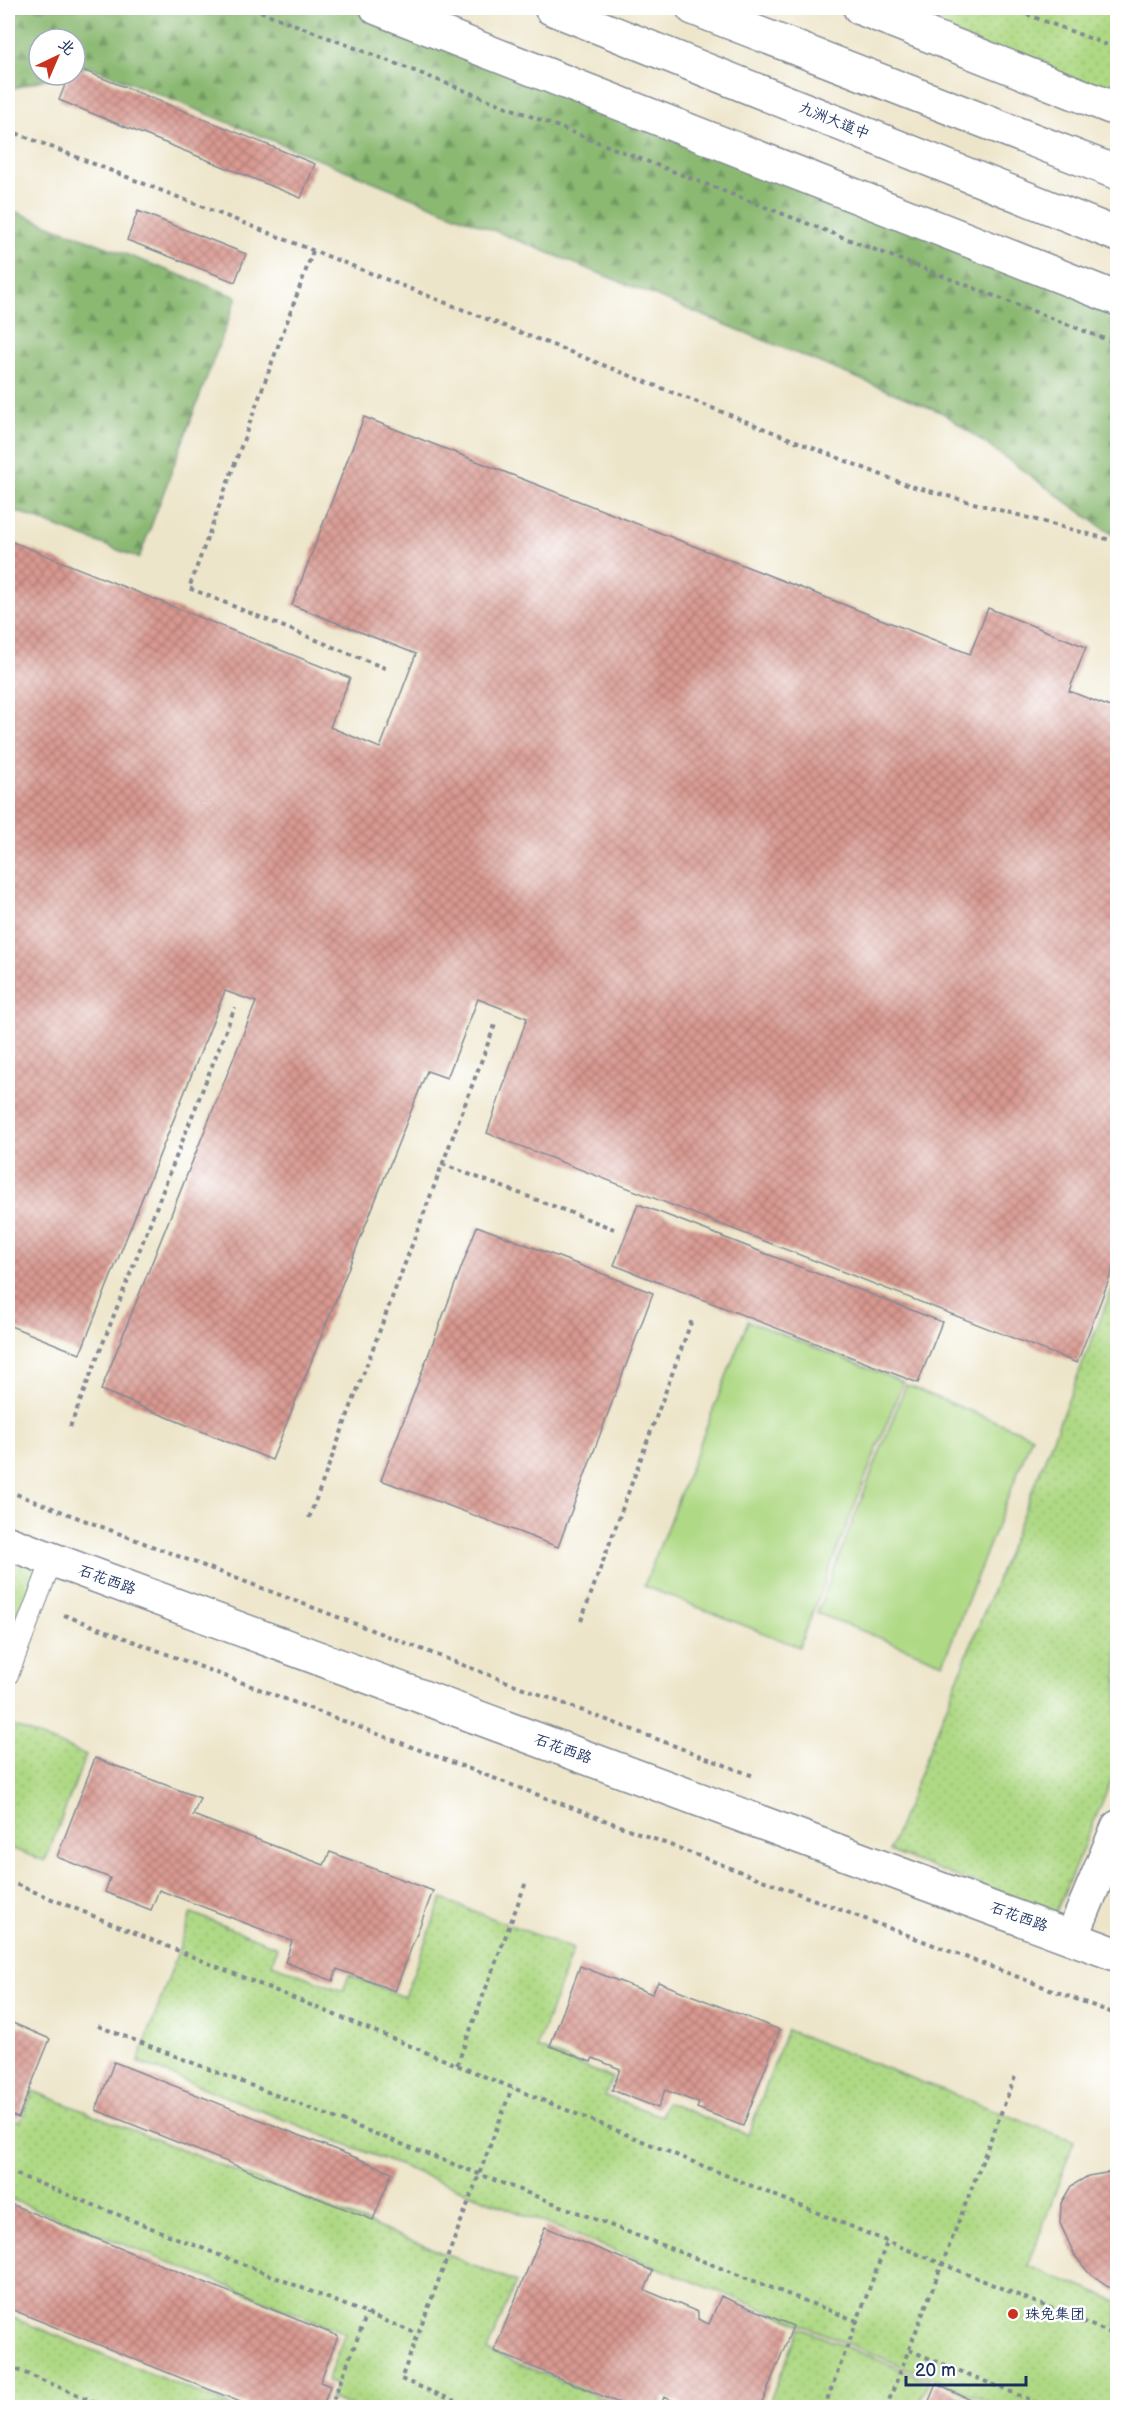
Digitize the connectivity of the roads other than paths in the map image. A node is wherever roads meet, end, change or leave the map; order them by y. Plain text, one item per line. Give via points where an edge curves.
1 (377, 8) edge
2 (551, 8) edge
3 (693, 8) edge
4 (860, 8) edge
5 (1118, 110) edge
6 (1118, 172) edge
7 (1118, 235) edge
8 (1118, 299) edge
9 (8, 1543) edge
10 (52, 1560) junction
11 (8, 1675) edge
12 (1118, 1827) edge
13 (1072, 1937) junction
14 (1118, 1955) edge

1 - 8 main road
2 - 7 main road, 九洲大道中
3 - 6 main road
4 - 5 main road
9 - 10 main road, 石花西路
10 - 11 lane
10 - 13 main road, 石花西路
12 - 13 main road
13 - 14 main road, 石花西路

